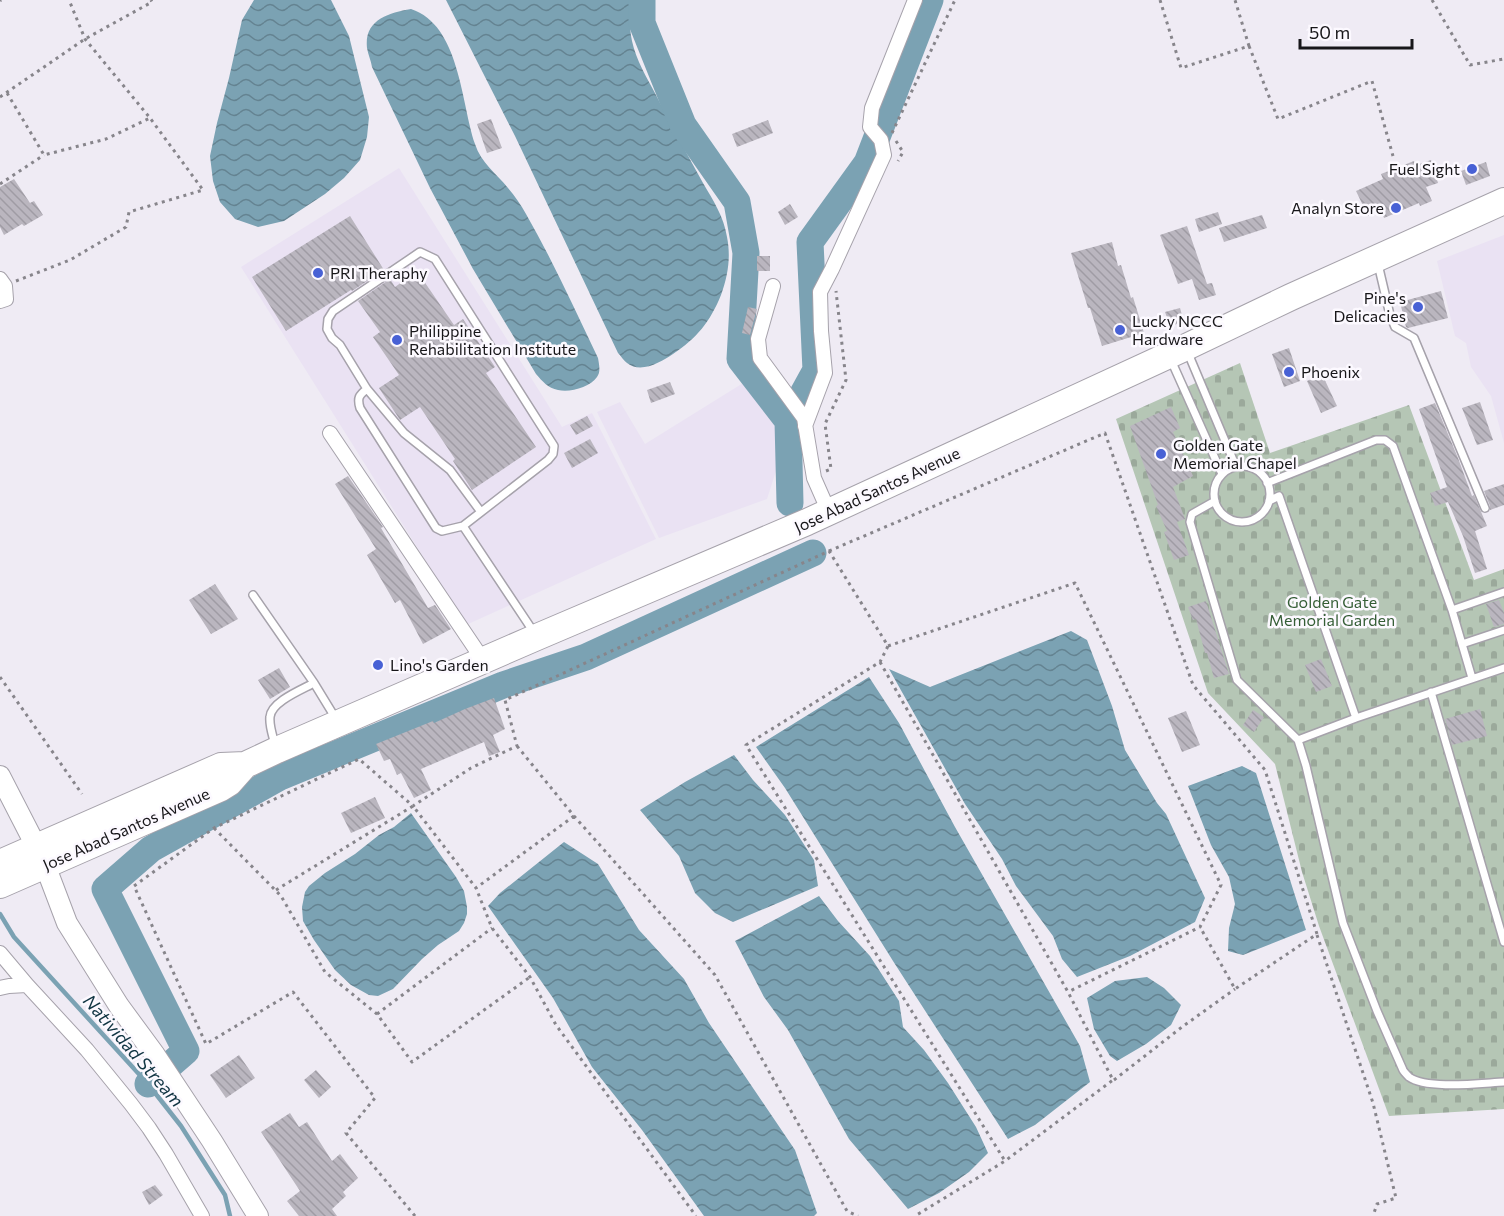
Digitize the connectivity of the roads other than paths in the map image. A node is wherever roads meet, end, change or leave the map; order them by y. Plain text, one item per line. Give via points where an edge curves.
1 (915, 0) edge
2 (1504, 201) edge
3 (1377, 258) junction
4 (2, 283) edge
5 (773, 286) dead end
6 (0, 301) edge
7 (1177, 351) junction
8 (367, 388) junction
9 (805, 422) junction
10 (330, 433) dead end
11 (1236, 466) junction
12 (1222, 474) junction
13 (1267, 483) junction
14 (1215, 501) junction
15 (1269, 501) junction
16 (1485, 508) dead end
17 (482, 512) junction
18 (828, 512) junction
19 (463, 526) junction
20 (1504, 592) edge
21 (254, 595) dead end
22 (1452, 610) junction
23 (1504, 630) edge
24 (537, 637) junction
25 (1462, 644) junction
26 (483, 660) junction
27 (1504, 668) edge
28 (1472, 678) junction
29 (314, 683) junction
30 (1431, 692) junction
31 (1356, 718) junction
32 (338, 724) junction
33 (1298, 740) junction
34 (277, 750) junction
35 (0, 776) edge
36 (24, 861) edge
37 (0, 885) edge
38 (1504, 942) edge
39 (0, 953) edge
40 (27, 985) junction
41 (0, 988) edge
42 (1504, 1082) edge
43 (202, 1216) edge
44 (258, 1216) edge

1 - 9 street via 872,108 870,127 881,140 884,155 820,292 825,373
2 - 3 highway, Jose Abad Santos Avenue
3 - 7 highway, Jose Abad Santos Avenue
3 - 16 lane via 1395,327 1414,338
4 - 6 street via 6,299
5 - 9 street via 758,350
7 - 11 lane
7 - 12 lane
7 - 18 highway, Jose Abad Santos Avenue
8 - 17 lane via 404,433 450,470
8 - 17 lane via 332,338 327,329 328,319 333,311 420,252 426,254 435,259 554,446 548,460
8 - 19 lane via 357,400 360,408 436,528 442,531
9 - 18 street via 814,478
10 - 26 street
11 - 12 lane
11 - 13 lane via 1251,467
12 - 14 lane via 1215,486
13 - 15 lane
13 - 22 lane via 1376,440 1394,446
14 - 15 lane via 1227,518 1237,521 1257,518
14 - 33 lane via 1192,514 1190,522 1237,680
15 - 31 lane via 1279,496
17 - 19 lane
18 - 24 highway, Jose Abad Santos Avenue
19 - 24 lane
20 - 22 lane
21 - 29 lane
22 - 25 lane
23 - 25 lane
24 - 26 highway, Jose Abad Santos Avenue
25 - 28 lane
26 - 32 highway, Jose Abad Santos Avenue
27 - 28 lane
28 - 30 lane
29 - 32 lane
29 - 34 lane via 274,705 270,722
30 - 31 lane
30 - 38 lane
31 - 33 lane
32 - 34 highway, Jose Abad Santos Avenue
33 - 42 lane via 1343,923 1403,1070 1408,1077 1421,1082
34 - 36 highway, Jose Abad Santos Avenue via 245,765 221,766
35 - 36 street
36 - 37 highway, Jose Abad Santos Avenue
36 - 44 street
39 - 40 street
40 - 41 street
40 - 43 street via 131,1104

